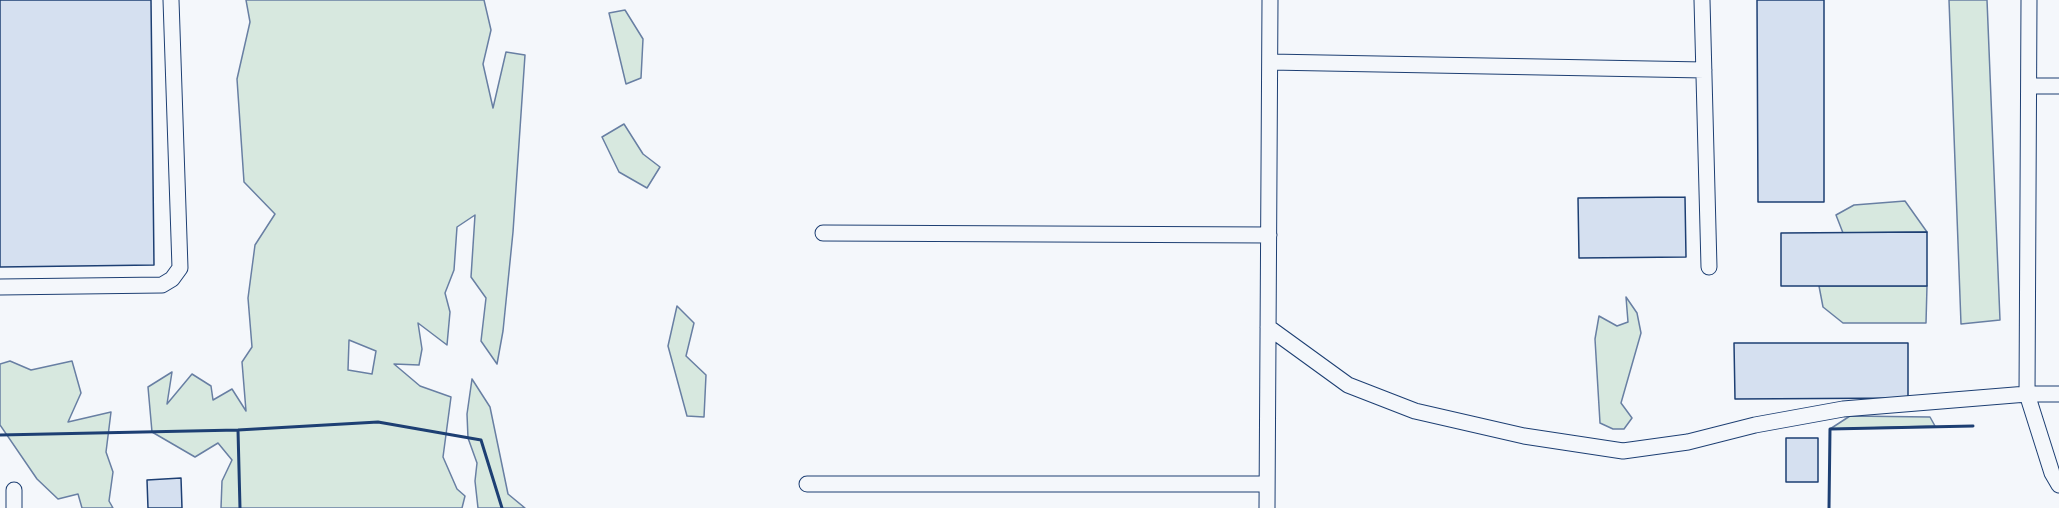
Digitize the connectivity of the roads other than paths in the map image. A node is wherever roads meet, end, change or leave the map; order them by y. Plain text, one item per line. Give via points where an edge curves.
1 (171, 0) edge
2 (1270, 0) edge
3 (1702, 0) edge
4 (2029, 0) edge
5 (1270, 62) junction
6 (1704, 70) junction
7 (2030, 86) junction
8 (2059, 86) edge
9 (823, 233) dead end
10 (1269, 235) junction
11 (1709, 267) dead end
12 (0, 286) edge
13 (1268, 327) junction
14 (2027, 394) junction
15 (2059, 394) edge
16 (807, 484) dead end
17 (1266, 484) junction
18 (2059, 485) edge
19 (14, 490) dead end
20 (14, 508) edge
21 (1267, 508) edge

1 - 12 lane via 180,268 162,285
2 - 5 lane
3 - 6 lane
4 - 7 lane
5 - 6 lane
5 - 10 lane
6 - 11 lane
7 - 8 lane
7 - 14 lane
9 - 10 lane
10 - 13 lane
13 - 14 lane via 1348,385 1415,411 1623,451 1688,442 1842,409
13 - 17 lane
14 - 15 lane
14 - 18 lane
16 - 17 lane
17 - 21 lane
19 - 20 lane

